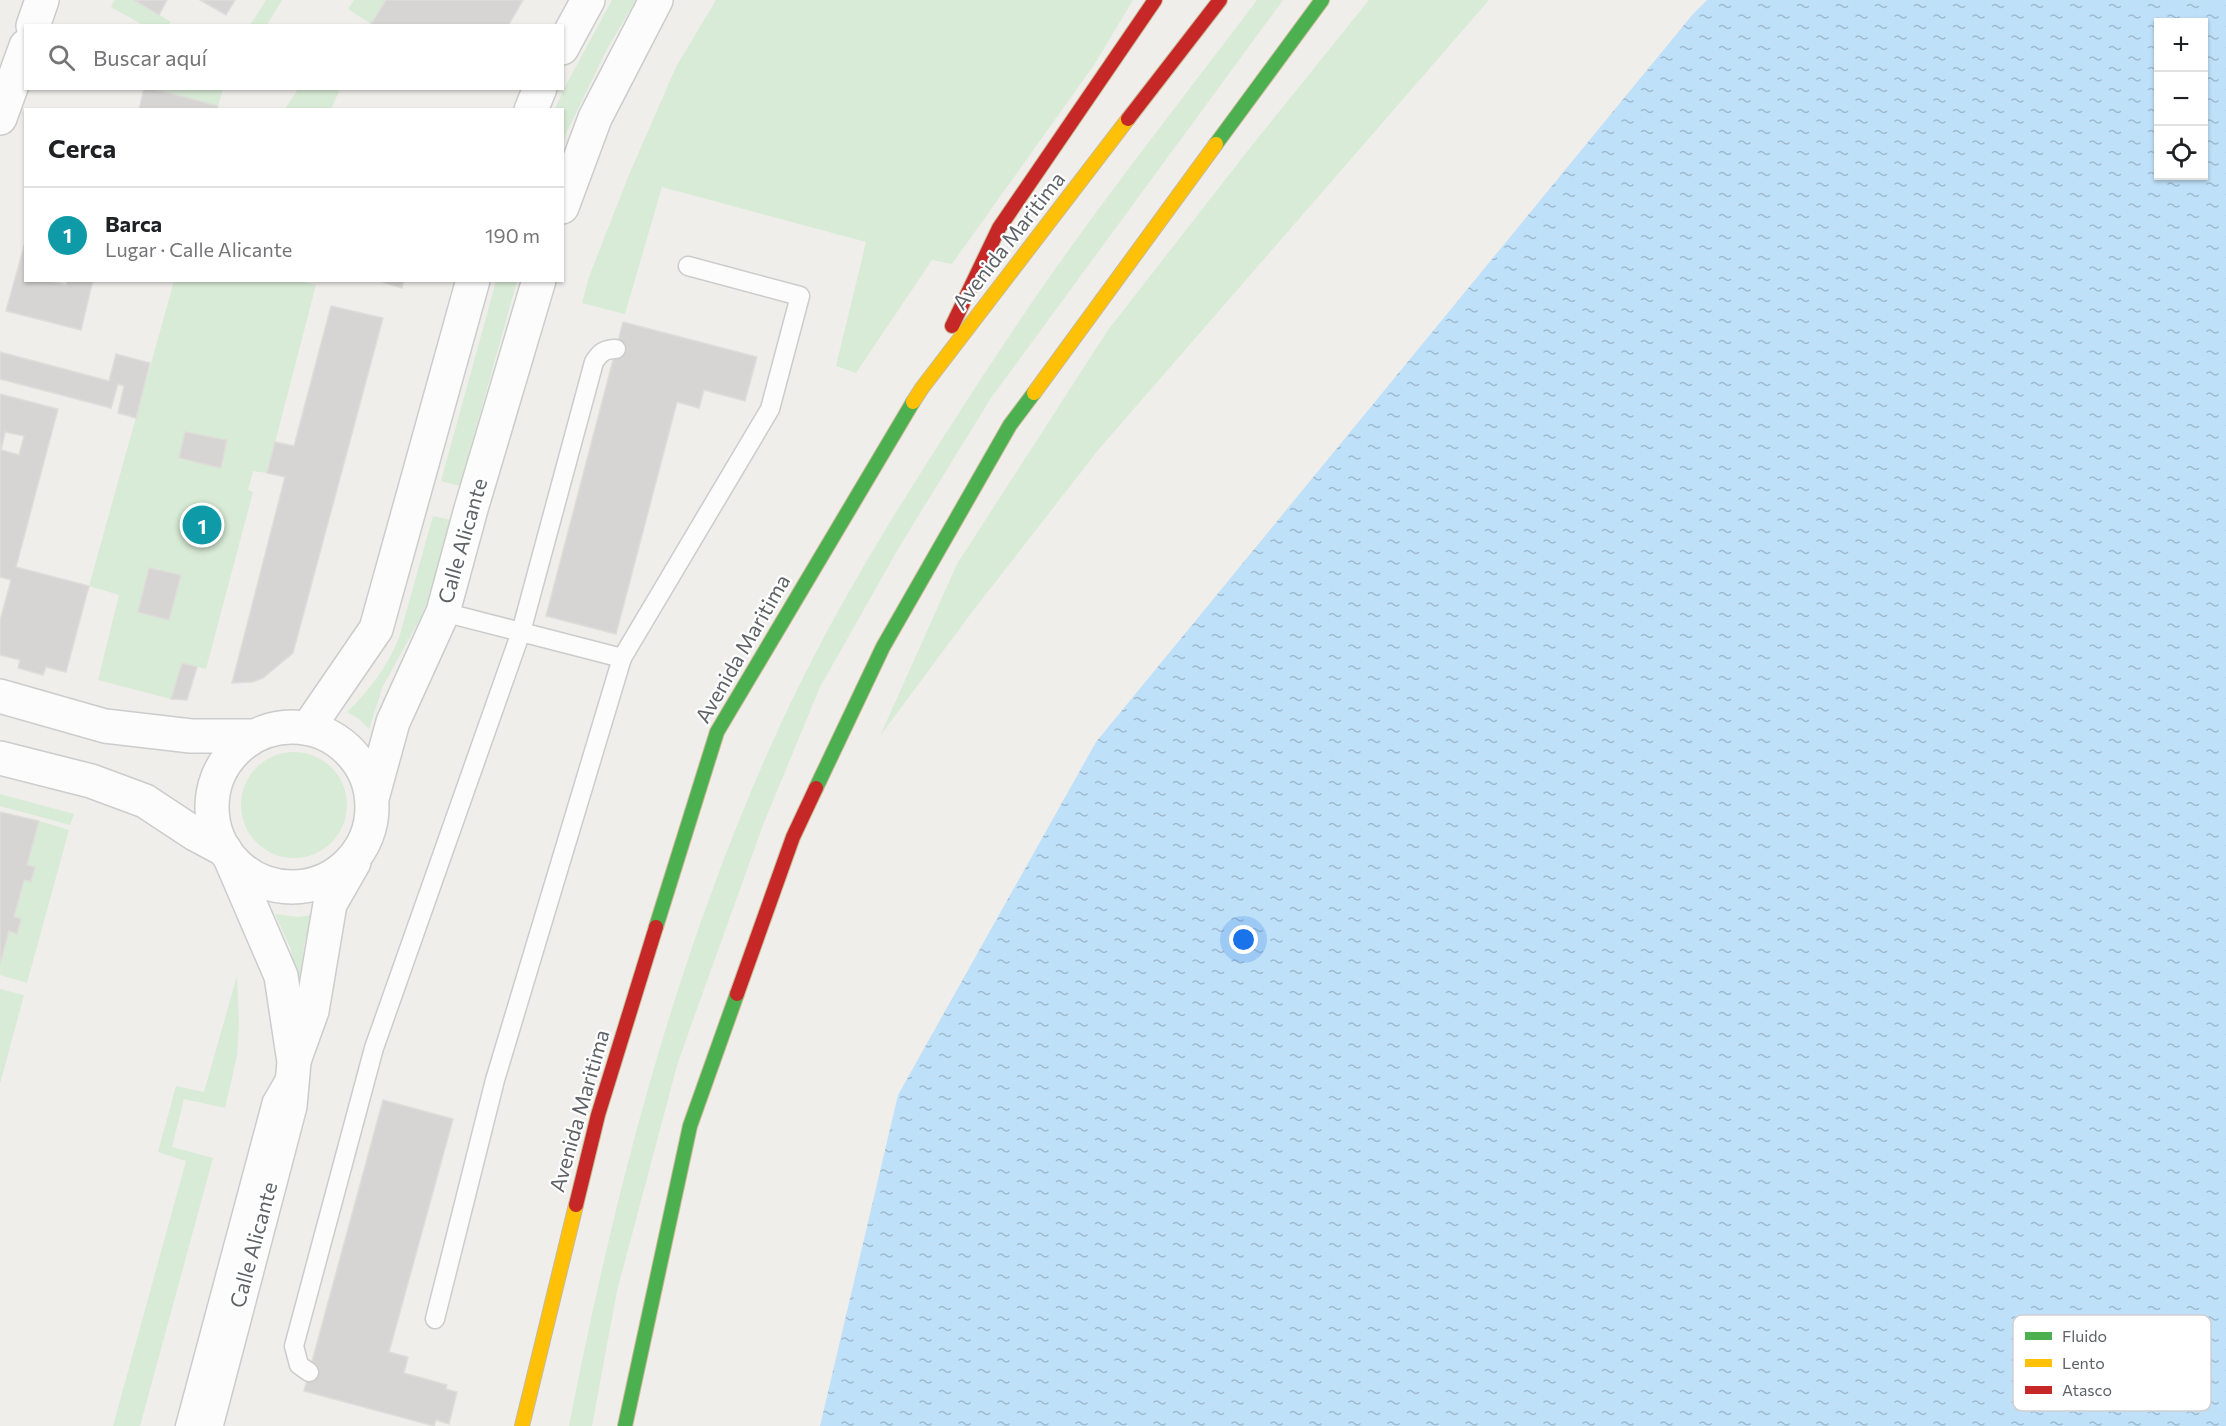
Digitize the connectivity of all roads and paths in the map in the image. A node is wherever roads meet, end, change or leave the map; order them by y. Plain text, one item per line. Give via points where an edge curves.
1 (42, 0) edge
2 (588, 0) edge
3 (656, 0) edge
4 (1155, 0) edge
5 (1220, 0) edge
6 (1322, 0) edge
7 (34, 24) edge
8 (564, 44) edge
9 (24, 52) edge
10 (539, 90) edge
11 (532, 108) edge
12 (0, 118) edge
13 (564, 202) edge
14 (688, 266) dead end
15 (472, 282) edge
16 (538, 282) edge
17 (616, 349) dead end
18 (922, 388) junction
19 (443, 612) junction
20 (520, 632) junction
21 (622, 658) junction
22 (0, 696) edge
23 (308, 728) junction
24 (253, 736) junction
25 (0, 758) edge
26 (373, 795) junction
27 (359, 853) junction
28 (228, 855) junction
29 (294, 1062) junction
30 (435, 1319) dead end
31 (309, 1372) dead end
32 (185, 1426) edge
33 (206, 1426) edge
34 (522, 1426) edge
35 (626, 1426) edge

1 - 7 street
2 - 8 street
3 - 13 street via 595,118
4 - 18 highway via 999,228
5 - 18 highway, Avenida Maritima
6 - 35 highway via 1010,425 883,647 793,837 690,1126
9 - 12 street
10 - 11 street
14 - 21 lane via 800,296 770,408
15 - 23 street via 376,629
16 - 19 street, Calle Alicante
17 - 20 lane via 601,353 594,362
18 - 34 highway, Avenida Maritima via 717,732 598,1115
19 - 20 lane
19 - 26 street, Calle Alicante via 393,722
20 - 21 lane
20 - 31 lane via 374,1048 294,1346 299,1365
21 - 30 lane via 495,1080
22 - 24 street via 105,726 191,736
23 - 24 street via 279,727
23 - 26 street via 331,736 351,751 365,772
24 - 28 street via 231,754 217,779 211,807 217,835
25 - 28 street via 90,781 145,801
26 - 27 street via 371,826
27 - 28 street via 338,874 311,886 282,887 253,878
27 - 29 street, Calle Alicante via 330,904 312,1011
28 - 29 street, Calle Alicante via 281,976
29 - 32 lane via 272,1101
29 - 33 street, Calle Alicante via 290,1106

